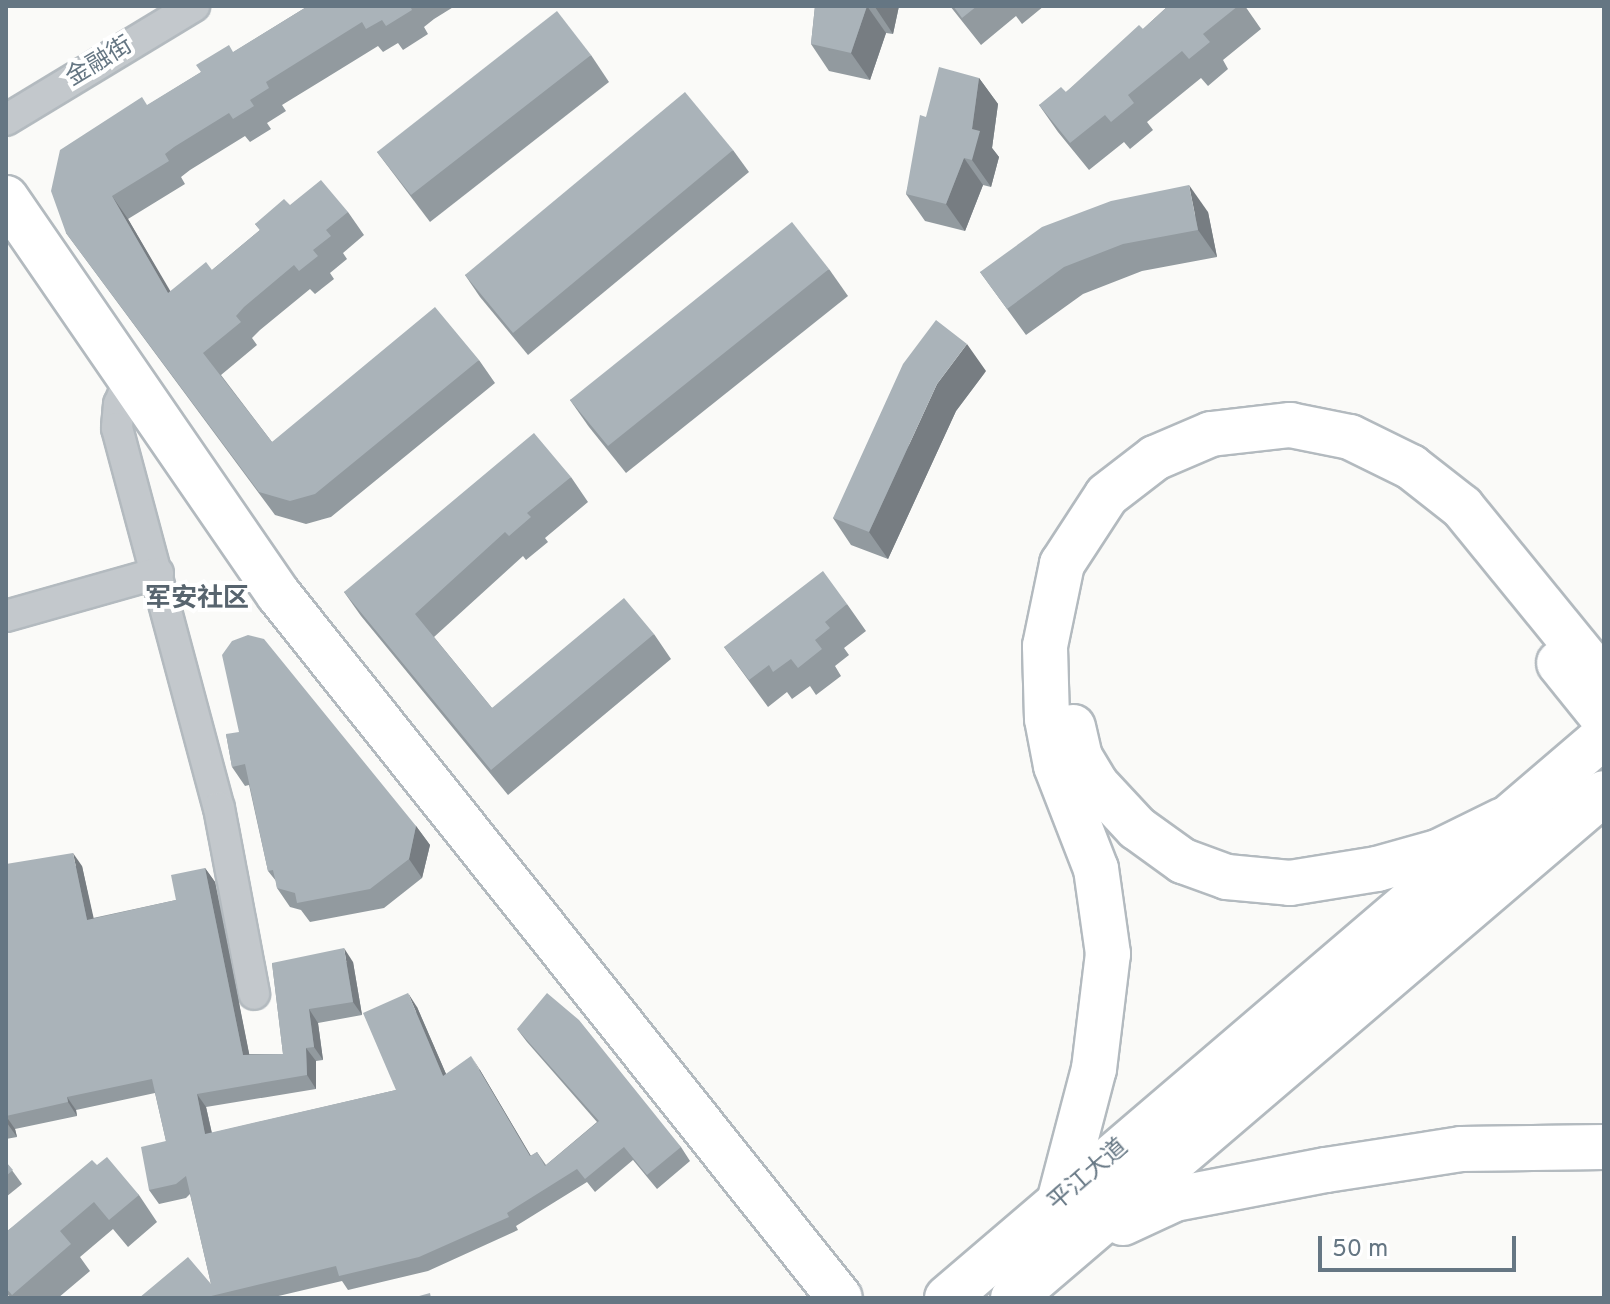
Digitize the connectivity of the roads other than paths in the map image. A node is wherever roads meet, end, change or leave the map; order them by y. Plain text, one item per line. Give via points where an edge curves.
1 (194, 6) edge
2 (6, 120) edge
3 (6, 198) edge
4 (129, 381) junction
5 (1501, 571) junction
6 (158, 573) junction
7 (6, 616) edge
8 (1604, 681) edge
9 (1604, 719) edge
10 (1604, 736) edge
11 (1604, 793) edge
12 (1503, 820) junction
13 (254, 994) dead end
14 (1604, 1147) edge
15 (1059, 1202) junction
16 (1077, 1243) junction
17 (840, 1298) edge
18 (947, 1298) edge
19 (1013, 1298) edge

1 - 2 street, 金融街
3 - 4 main road
4 - 6 street via 117,428
4 - 17 main road via 279,595
5 - 8 main road
5 - 9 main road
5 - 12 main road via 1371,471 1312,450 1265,449 1218,457 1155,487 1107,531 1077,593 1068,682 1080,757 1096,784 1137,828 1204,870 1269,883 1334,877 1438,852
5 - 15 main road via 1462,507 1411,467 1316,427 1237,428 1182,444 1129,476 1088,517 1054,587 1044,683 1056,766 1102,891 1108,954 1094,1069
6 - 7 street
6 - 13 street via 219,808
10 - 12 main road
11 - 16 main road, 平江大道
12 - 15 main road, 平江大道
14 - 16 main road via 1461,1149 1326,1170 1175,1199
15 - 18 main road, 平江大道
16 - 19 main road, 平江大道

